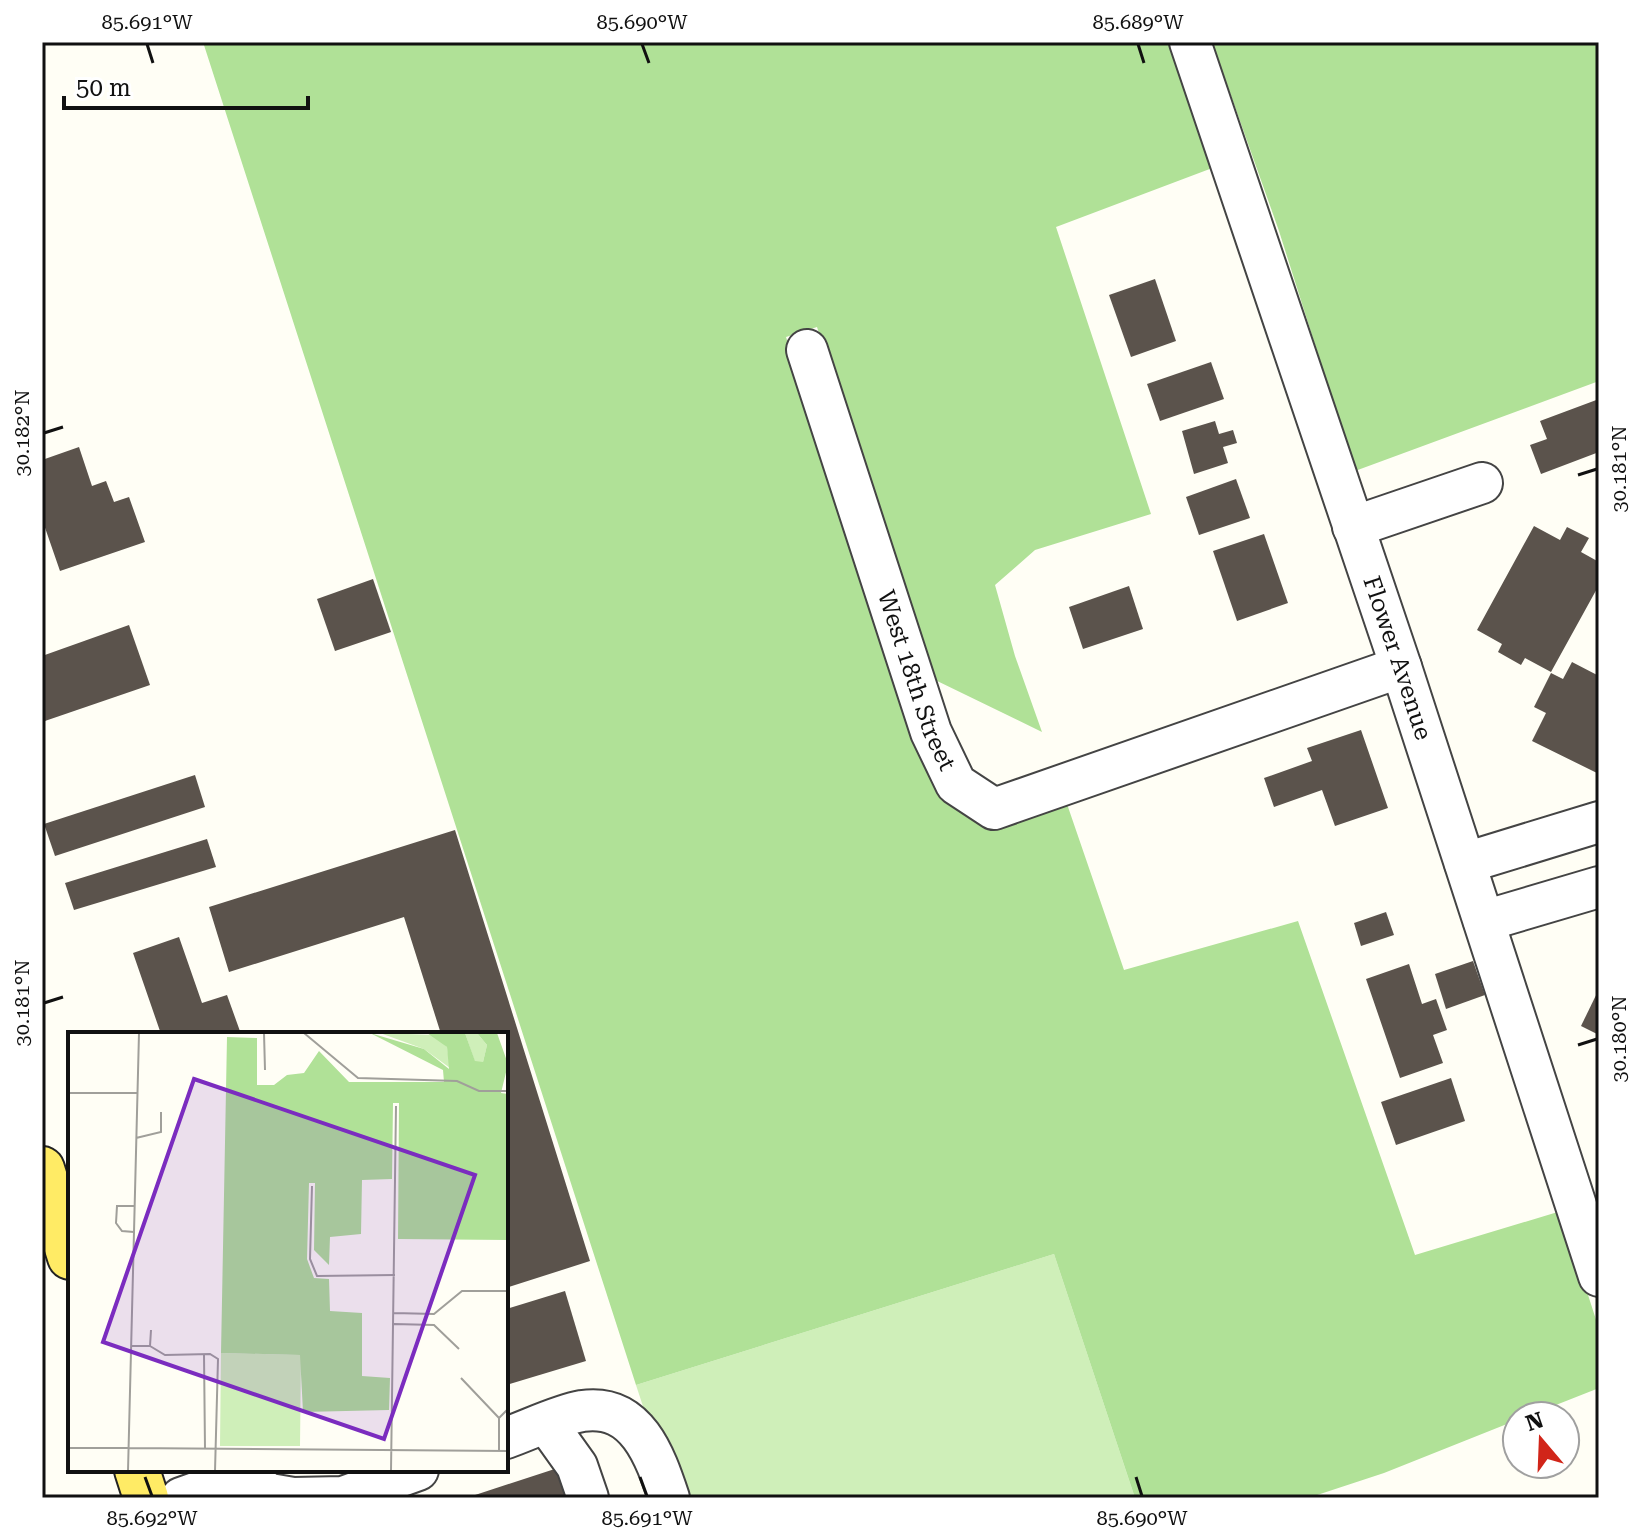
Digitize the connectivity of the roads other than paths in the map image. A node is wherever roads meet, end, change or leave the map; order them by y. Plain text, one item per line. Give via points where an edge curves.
1 (1190, 42) edge
2 (807, 350) dead end
3 (1482, 483) dead end
4 (1353, 527) junction
5 (1401, 667) junction
6 (1599, 822) edge
7 (1465, 863) junction
8 (1599, 887) edge
9 (1484, 921) junction
10 (42, 1169) edge
11 (68, 1251) edge
12 (1599, 1276) edge
13 (547, 1424) junction
14 (508, 1437) edge
15 (138, 1472) edge
16 (250, 1472) edge
17 (412, 1472) edge
18 (146, 1498) edge
19 (181, 1498) edge
20 (588, 1498) edge
21 (669, 1498) edge

1 - 4 street, Flower Avenue
2 - 5 street, West 18th Street via 931,732 956,784 994,809
3 - 4 street
4 - 5 street, Flower Avenue
5 - 7 street, Flower Avenue
6 - 7 street
7 - 9 street, Flower Avenue
8 - 9 street
9 - 12 street, Flower Avenue
10 - 11 main road
13 - 14 street
13 - 20 street via 577,1466
13 - 21 street via 581,1411 604,1411 631,1422 656,1459
15 - 18 main road
16 - 17 street via 264,1493 293,1498 343,1497
16 - 19 street

